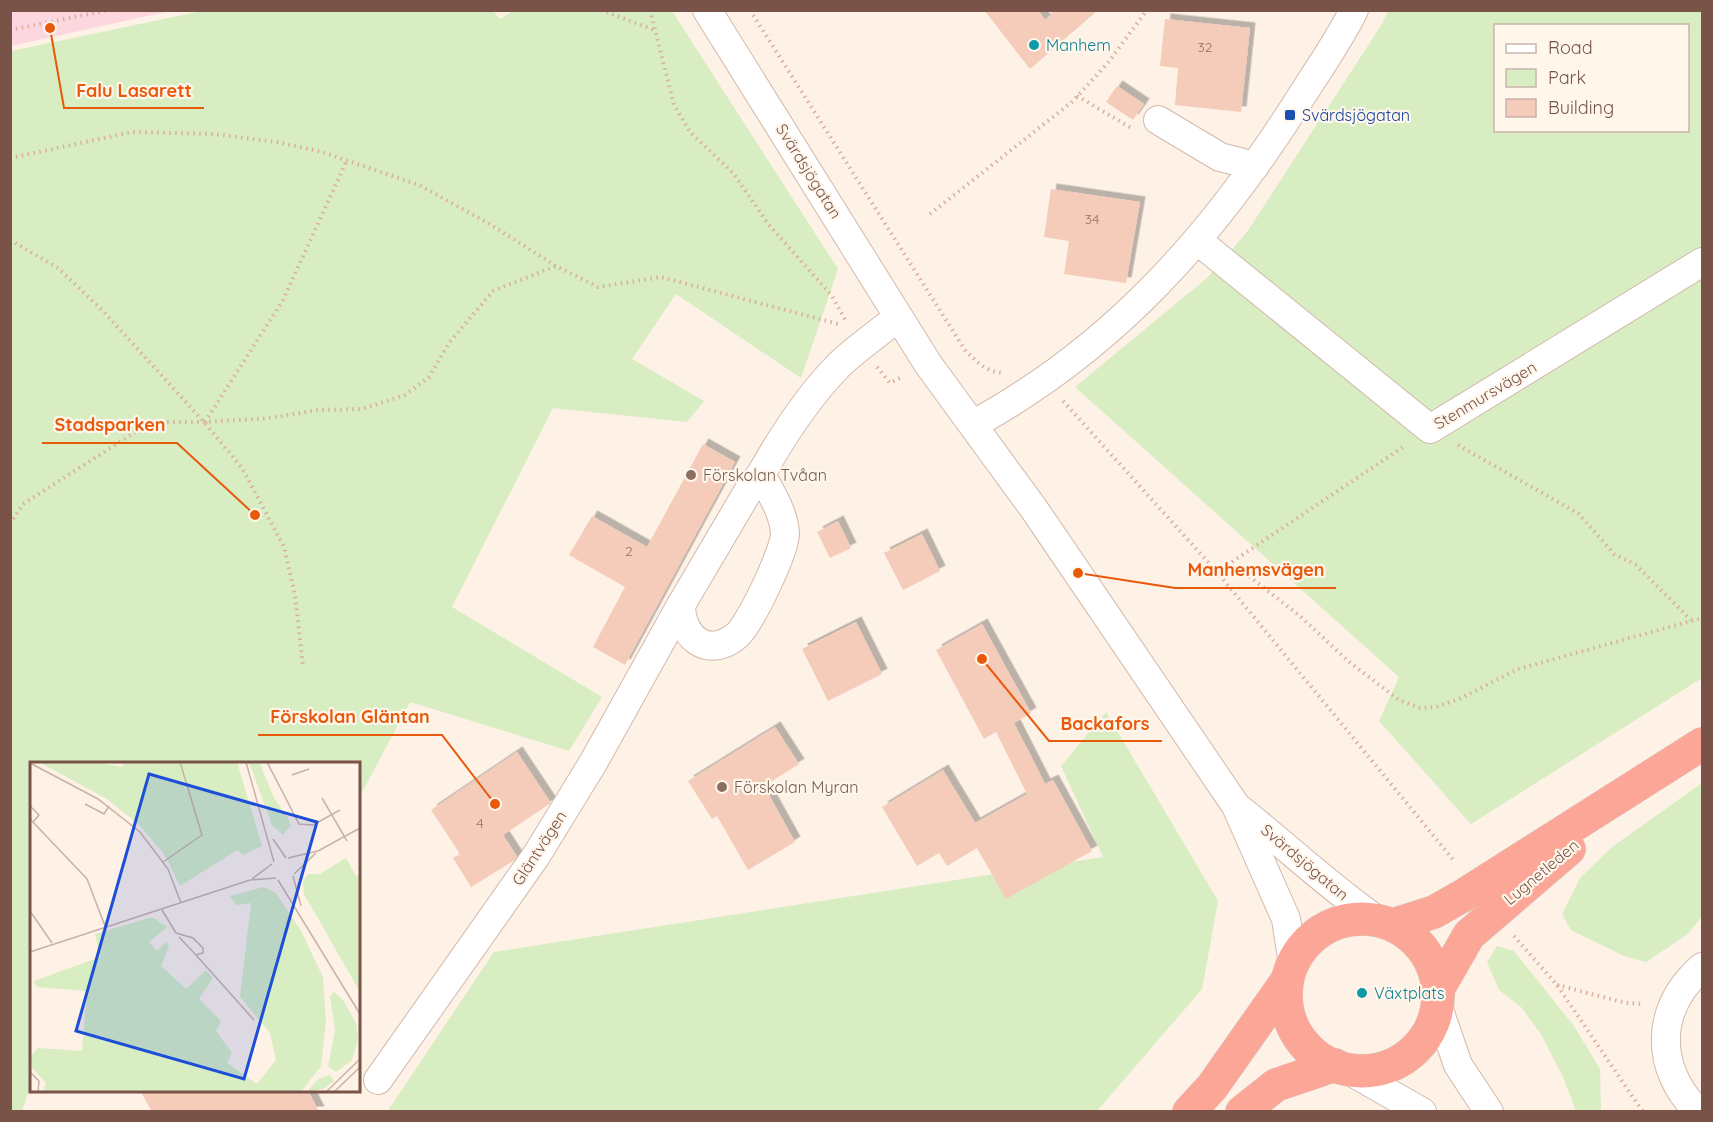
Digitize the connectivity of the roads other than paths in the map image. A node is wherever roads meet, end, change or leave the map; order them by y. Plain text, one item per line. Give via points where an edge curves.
1 (707, 10) edge
2 (1354, 10) edge
3 (1158, 120) road end
4 (1255, 166) junction
5 (1198, 241) junction
6 (1702, 262) edge
7 (898, 317) junction
8 (974, 424) junction
9 (761, 474) junction
10 (681, 605) junction
11 (1702, 744) edge
12 (1663, 771) junction
13 (1236, 806) junction
14 (1383, 922) junction
15 (1702, 967) edge
16 (1290, 973) junction
17 (1438, 998) junction
18 (1343, 1068) junction
19 (378, 1080) dead end
20 (1189, 1112) edge
21 (1242, 1112) edge
22 (1422, 1112) edge
23 (1489, 1112) edge
24 (1698, 1112) edge

1 - 7 street, Svärdsjögatan
2 - 4 street via 1338,42
3 - 4 street via 1220,157
4 - 5 street
5 - 6 street, Stenmursvägen via 1430,429
5 - 8 street via 1123,319 1045,382
7 - 8 street, Svärdsjögatan
7 - 9 street, Gläntvägen via 840,365 802,410
8 - 13 street, Svärdsjögatan
9 - 10 street, Gläntvägen
9 - 10 street via 780,512 785,535 780,558 754,611 737,637 719,645 702,644 690,636 681,621
10 - 19 street, Gläntvägen via 536,856
11 - 12 highway, Lugnetleden
12 - 14 highway, Lugnetleden via 1434,912
12 - 17 highway, Lugnetleden via 1469,935
13 - 14 street, Svärdsjögatan via 1333,889
13 - 16 street, Svärdsjögatan via 1286,919
14 - 16 highway via 1344,920 1317,932 1296,954
14 - 17 highway via 1403,929 1424,950 1437,977
15 - 24 street via 1672,1007 1666,1056 1672,1077
16 - 18 highway via 1287,1012 1300,1040 1322,1060
16 - 20 highway via 1212,1087
17 - 18 highway via 1428,1035 1407,1057 1380,1070
17 - 23 street via 1458,1065
18 - 21 highway via 1276,1085
18 - 22 street

